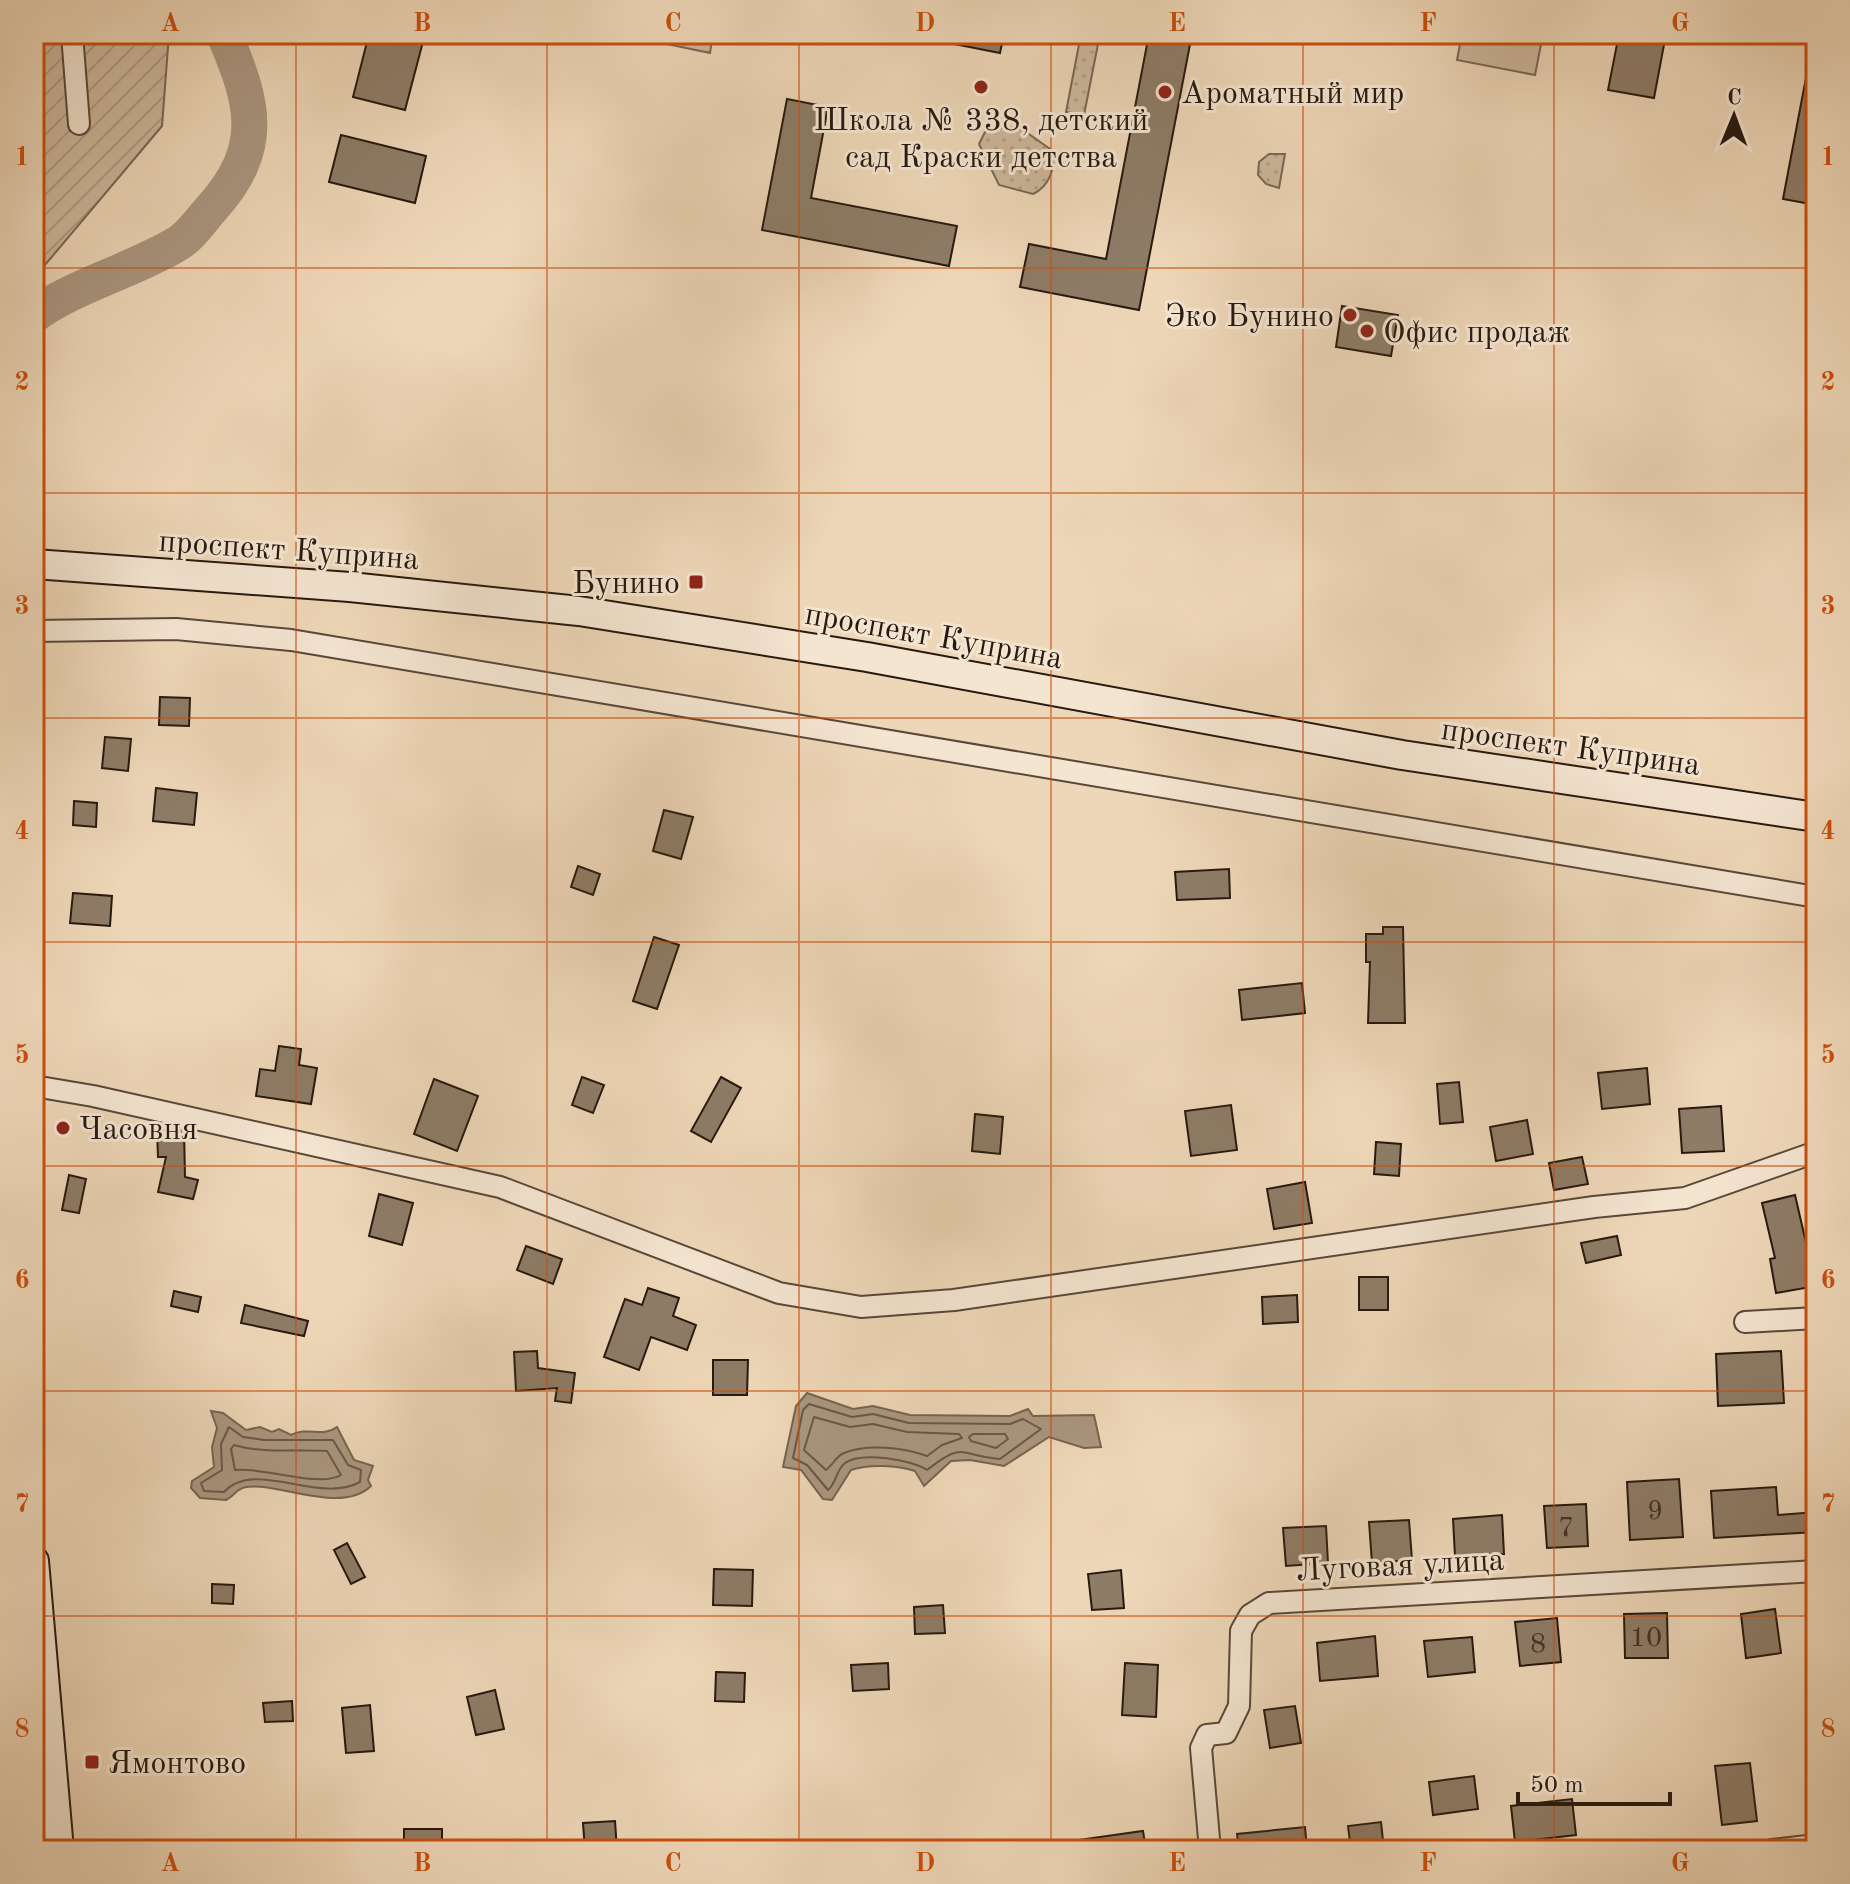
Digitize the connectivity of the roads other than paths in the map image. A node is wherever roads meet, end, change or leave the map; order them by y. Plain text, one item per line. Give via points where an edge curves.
1 (72, 34) edge
2 (79, 124) dead end
3 (34, 564) edge
4 (34, 631) edge
5 (1816, 817) edge
6 (1816, 897) edge
7 (34, 1086) edge
8 (1816, 1152) edge
9 (1816, 1318) edge
10 (1745, 1322) dead end
11 (34, 1561) edge
12 (1816, 1571) edge
13 (1816, 1845) edge
14 (59, 1850) edge
15 (1210, 1850) edge
16 (1772, 1850) edge

1 - 2 street
3 - 5 main road, проспект Куприна via 350,587 579,611 867,657 1402,755
4 - 6 street via 176,629 291,640
7 - 8 street via 500,1187 779,1293 861,1307 954,1300 1685,1198
9 - 10 street
11 - 14 main road
12 - 15 street, Луговая улица via 1269,1603 1250,1615 1241,1631 1236,1715 1226,1733 1207,1735 1201,1748
13 - 16 street

